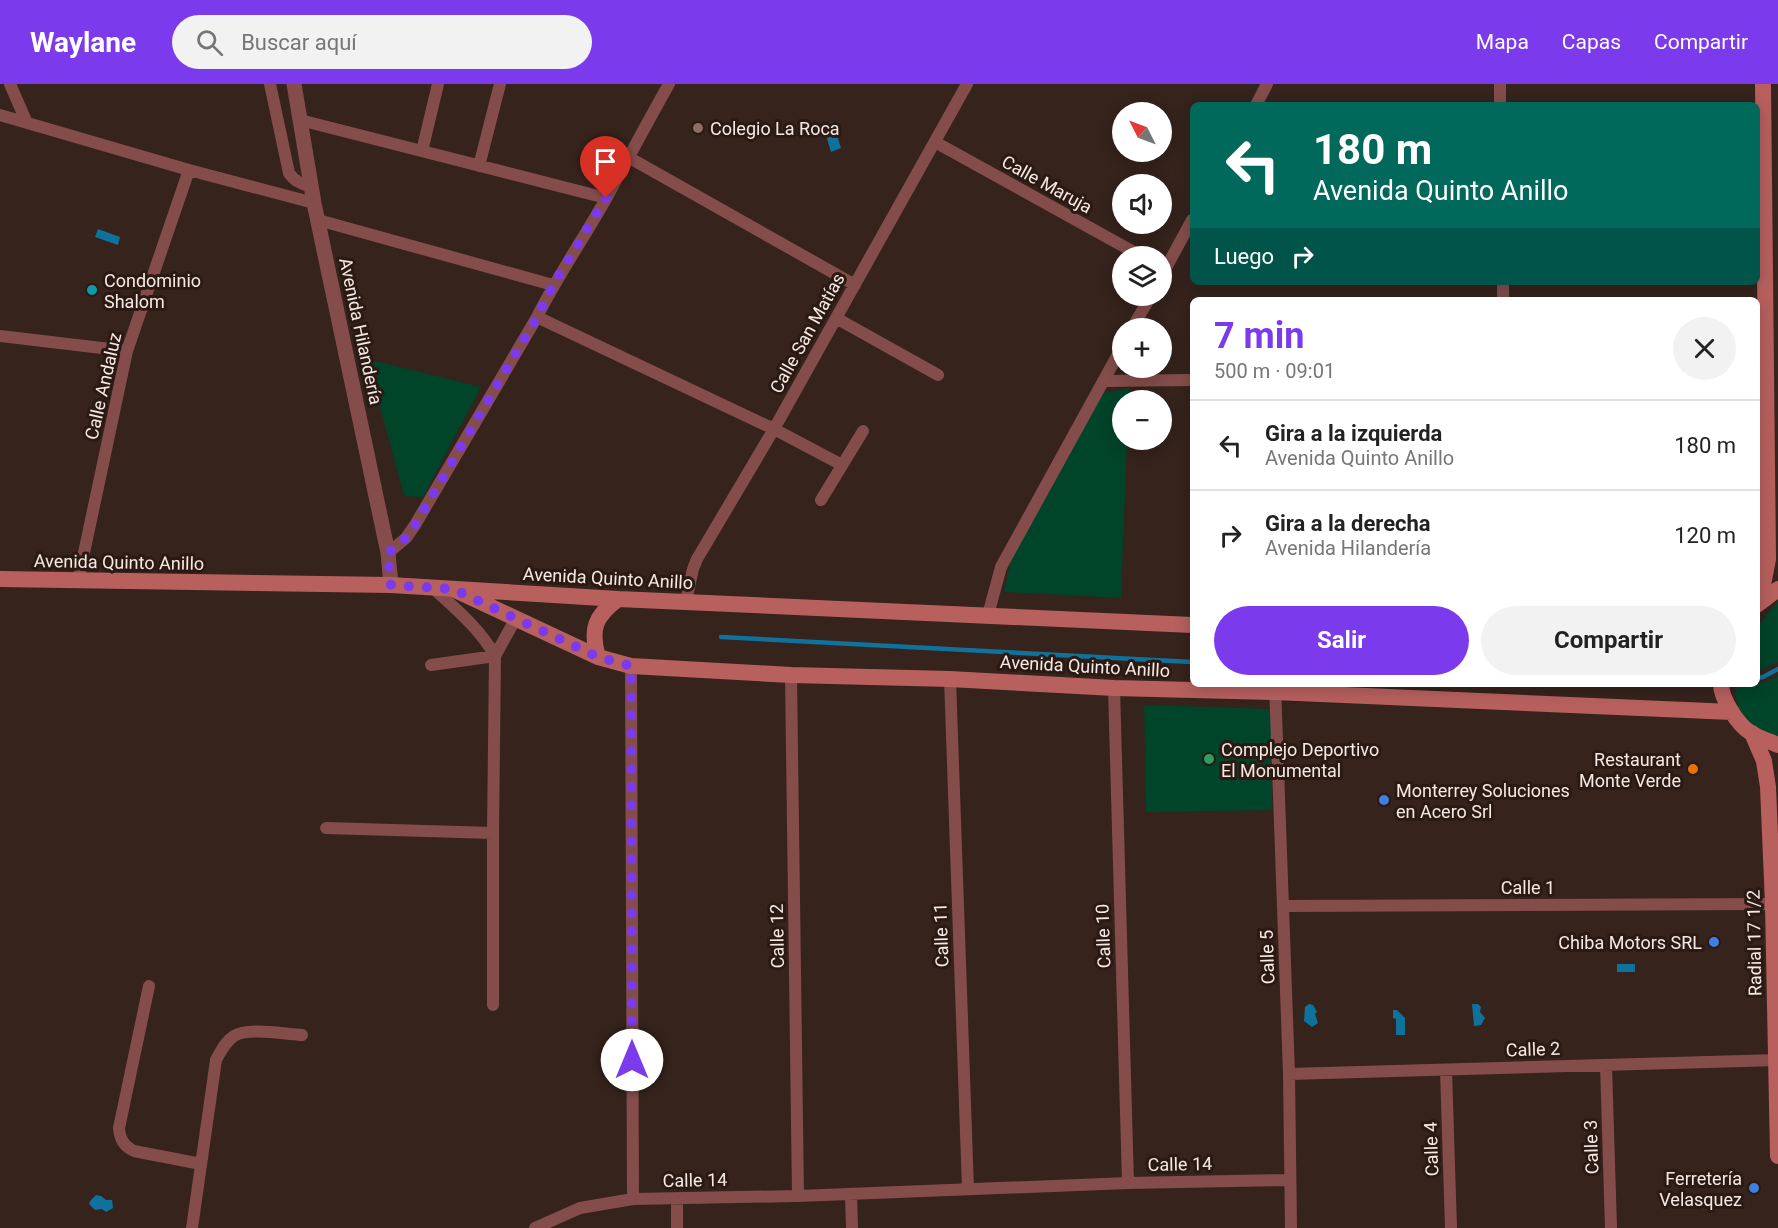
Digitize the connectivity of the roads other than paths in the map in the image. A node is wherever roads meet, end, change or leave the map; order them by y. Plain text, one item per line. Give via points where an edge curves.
1 (10, 84) edge
2 (270, 84) edge
3 (294, 84) edge
4 (438, 84) edge
5 (500, 84) edge
6 (669, 84) edge
7 (967, 84) edge
8 (1267, 84) edge
9 (1500, 84) edge
10 (1763, 84) edge
11 (1258, 102) edge
12 (1500, 102) edge
13 (0, 115) edge
14 (300, 120) junction
15 (27, 123) junction
16 (935, 142) junction
17 (422, 152) junction
18 (628, 157) junction
19 (479, 166) junction
20 (189, 170) junction
21 (311, 187) junction
22 (606, 198) junction
23 (314, 203) junction
24 (318, 220) junction
25 (1190, 223) edge
26 (1124, 246) edge
27 (1172, 254) edge
28 (553, 285) junction
29 (855, 285) junction
30 (537, 317) junction
31 (836, 318) junction
32 (0, 336) edge
33 (127, 351) junction
34 (1112, 365) edge
35 (938, 375) dead end
36 (1190, 380) edge
37 (1103, 381) junction
38 (774, 429) junction
39 (863, 431) dead end
40 (842, 465) junction
41 (821, 500) dead end
42 (388, 553) junction
43 (0, 579) edge
44 (78, 581) junction
45 (391, 585) junction
46 (433, 588) junction
47 (453, 589) junction
48 (1778, 589) edge
49 (1760, 594) edge
50 (618, 599) junction
51 (686, 601) junction
52 (1760, 602) edge
53 (988, 615) junction
54 (516, 618) junction
55 (1190, 625) edge
56 (495, 656) junction
57 (598, 657) junction
58 (431, 665) dead end
59 (631, 666) junction
60 (791, 675) junction
61 (950, 679) junction
62 (1721, 687) edge
63 (1114, 688) junction
64 (1275, 688) edge
65 (1732, 712) junction
66 (1752, 733) junction
67 (1778, 744) edge
68 (326, 828) dead end
69 (493, 832) junction
70 (1773, 904) junction
71 (1283, 906) junction
72 (150, 986) dead end
73 (493, 1005) dead end
74 (302, 1035) dead end
75 (1777, 1060) edge
76 (1606, 1065) junction
77 (1446, 1070) junction
78 (1288, 1074) junction
79 (1778, 1156) edge
80 (201, 1164) junction
81 (1290, 1180) junction
82 (1128, 1183) junction
83 (968, 1189) junction
84 (851, 1194) junction
85 (798, 1196) junction
86 (633, 1199) junction
87 (677, 1199) junction
88 (192, 1228) edge
89 (535, 1228) edge
90 (677, 1228) edge
91 (852, 1228) edge
92 (1291, 1228) edge
93 (1451, 1228) edge
94 (1611, 1228) edge

1 - 15 street
2 - 21 street via 289,173
3 - 14 street, Avenida Hilandería
4 - 17 street
5 - 19 street
6 - 18 street
7 - 16 street, Calle San Matías
8 - 11 street
9 - 12 street
10 - 49 main road via 1768,559
13 - 15 street
14 - 17 street
14 - 21 street, Avenida Hilandería
15 - 20 street
16 - 26 street, Calle Maruja
16 - 29 street, Calle San Matías
17 - 19 street
18 - 22 street
18 - 29 street
19 - 22 street
20 - 23 street
20 - 33 street, Calle Andaluz
21 - 23 street, Avenida Hilandería
22 - 28 street
23 - 24 street, Avenida Hilandería
24 - 28 street
24 - 42 street, Avenida Hilandería
25 - 27 street
28 - 30 street
29 - 31 street, Calle San Matías
30 - 38 street
30 - 42 street via 415,525
31 - 35 street
31 - 38 street, Calle San Matías
32 - 33 street
33 - 44 street, Calle Andaluz
34 - 37 street
36 - 37 street
37 - 53 street via 1001,567
38 - 40 street
38 - 51 street, Calle San Matías via 698,559
39 - 40 street
40 - 41 street
42 - 45 street, Avenida Hilandería
43 - 44 main road, Avenida Quinto Anillo
44 - 45 main road, Avenida Quinto Anillo
45 - 46 main road, Avenida Quinto Anillo
46 - 47 main road, Avenida Quinto Anillo
46 - 56 street via 477,630
47 - 50 main road, Avenida Quinto Anillo
47 - 54 main road, Avenida Quinto Anillo
48 - 52 main road
50 - 51 main road, Avenida Quinto Anillo
50 - 57 main road via 604,609 596,624
51 - 53 main road, Avenida Quinto Anillo
53 - 55 main road, Avenida Quinto Anillo
54 - 56 street
54 - 57 main road, Avenida Quinto Anillo
56 - 58 street
56 - 69 street
57 - 59 main road, Avenida Quinto Anillo
59 - 60 main road, Avenida Quinto Anillo
59 - 86 street
60 - 61 main road, Avenida Quinto Anillo
60 - 85 street, Calle 12
61 - 63 main road, Avenida Quinto Anillo
61 - 83 street, Calle 11
62 - 65 main road
63 - 64 main road, Avenida Quinto Anillo
63 - 82 street, Calle 10
64 - 65 main road, Avenida Quinto Anillo
64 - 71 street, Calle 5
65 - 66 main road
66 - 67 main road
66 - 70 main road, Radial 17 1/2 via 1764,761 1768,787
68 - 69 street
69 - 73 street
70 - 71 street, Calle 1
70 - 75 main road, Radial 17 1/2
71 - 78 street, Calle 5
72 - 80 street via 119,1136 134,1151
74 - 80 street via 246,1031 225,1045 216,1060
75 - 76 street, Calle 2
75 - 79 main road, Radial 17 1/2
76 - 77 street, Calle 2
76 - 94 street, Calle 3
77 - 78 street, Calle 2
77 - 93 street, Calle 4
78 - 81 street, Calle 5
80 - 88 street
81 - 82 street, Calle 14
81 - 92 street, Calle 5
82 - 83 street, Calle 14
83 - 84 street, Calle 14
84 - 85 street, Calle 14
84 - 91 street
85 - 87 street, Calle 14
86 - 87 street, Calle 14
86 - 89 street, Calle 14 via 580,1208
87 - 90 street

